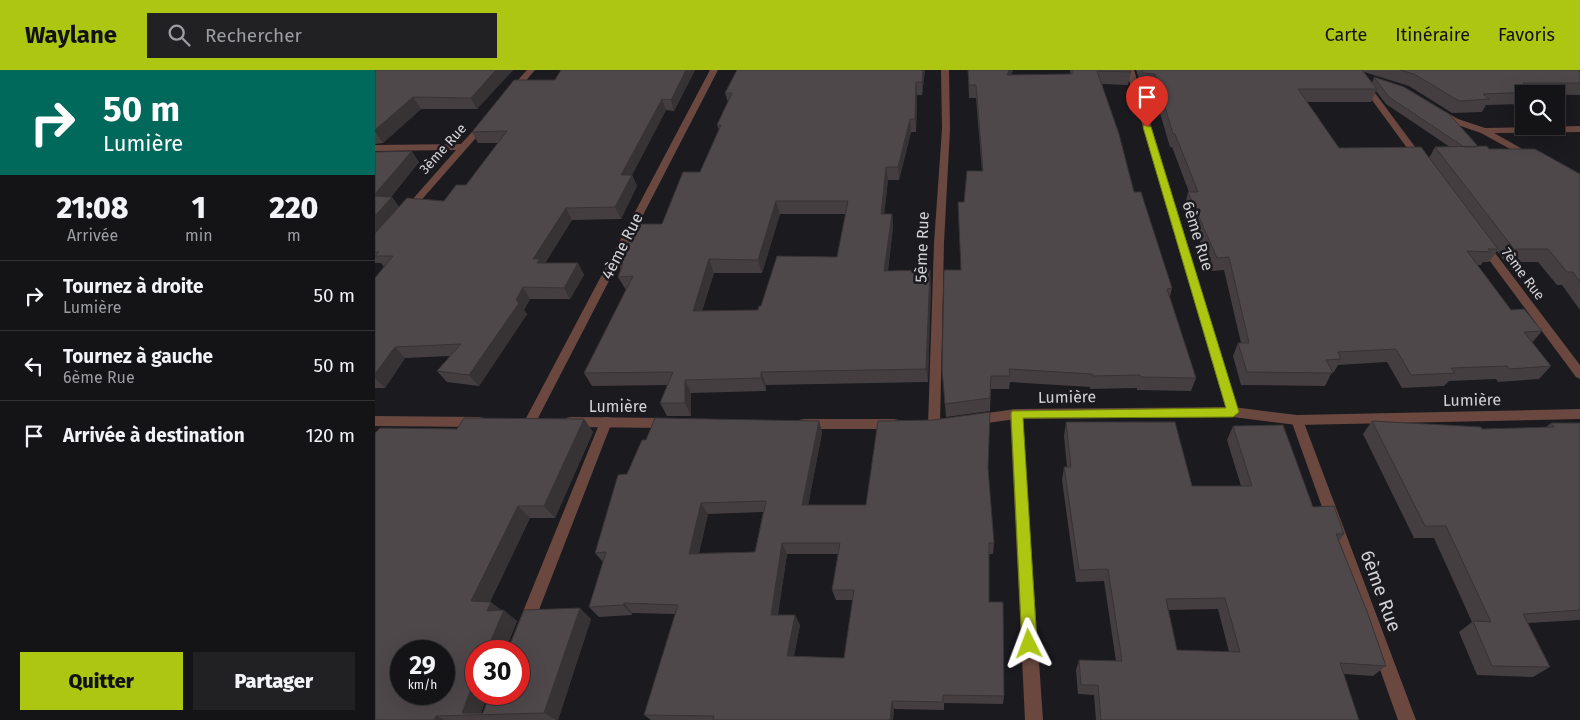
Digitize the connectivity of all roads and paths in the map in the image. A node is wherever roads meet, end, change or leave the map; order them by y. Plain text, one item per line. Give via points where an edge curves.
1 (531, 70) edge
2 (714, 70) edge
3 (945, 70) edge
4 (1130, 70) edge
5 (1355, 72) edge
6 (1373, 79) edge
7 (506, 98) edge
8 (1436, 111) edge
9 (494, 112) edge
10 (1580, 129) edge
11 (1484, 131) junction
12 (464, 147) junction
13 (375, 148) edge
14 (1540, 164) edge
15 (1427, 169) edge
16 (400, 218) edge
17 (1474, 232) edge
18 (1580, 374) edge
19 (1233, 412) junction
20 (1017, 414) junction
21 (1580, 414) edge
22 (1297, 420) junction
23 (375, 421) edge
24 (961, 421) edge
25 (491, 422) edge
26 (525, 422) joint
27 (606, 422) junction
28 (685, 423) edge
29 (795, 424) edge
30 (904, 424) edge
31 (934, 424) edge
32 (519, 640) edge
33 (1034, 720) edge
34 (1407, 720) edge

1 - 7 street
2 - 26 street, 4ème Rue
3 - 31 street, 5ème Rue
4 - 19 street, 6ème Rue
5 - 6 street
5 - 15 street
8 - 11 street
9 - 12 street, 3ème Rue
10 - 11 street
11 - 14 street
12 - 13 street
12 - 16 street, 3ème Rue
17 - 18 street, 7ème Rue
19 - 20 street, Lumière
19 - 22 street, Lumière
20 - 24 street, Lumière
20 - 33 street
21 - 22 street, Lumière
22 - 34 street, 6ème Rue
23 - 25 street
26 - 27 street, Lumière
27 - 28 street, Lumière
27 - 32 street
29 - 30 street

